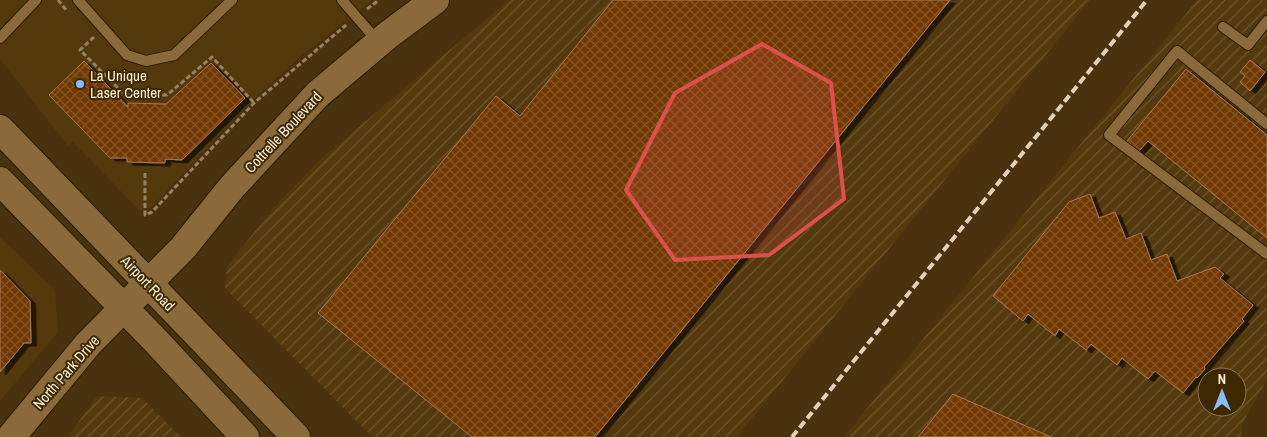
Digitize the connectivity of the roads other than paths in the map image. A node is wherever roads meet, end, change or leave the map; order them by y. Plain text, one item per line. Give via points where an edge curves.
1 (36, 0) edge
2 (78, 0) edge
3 (232, 0) edge
4 (342, 0) edge
5 (435, 0) edge
6 (1267, 21) edge
7 (1223, 27) dead end
8 (0, 38) edge
9 (379, 43) junction
10 (1267, 124) edge
11 (2, 125) edge
12 (0, 182) edge
13 (1267, 254) edge
14 (149, 283) junction
15 (124, 308) junction
16 (11, 437) edge
17 (245, 437) edge
18 (296, 437) edge

1 - 8 lane
2 - 3 lane via 127,55 146,61 174,55
4 - 9 lane
5 - 9 main road, Cottrelle Boulevard
6 - 7 lane via 1248,45
9 - 14 main road, Cottrelle Boulevard via 318,94
10 - 13 lane via 1177,51 1109,135
11 - 14 main road, Airport Road via 20,149
12 - 15 main road
14 - 15 main road, Cottrelle Boulevard
14 - 18 main road, Airport Road
15 - 16 main road, North Park Drive via 88,344
15 - 17 main road

